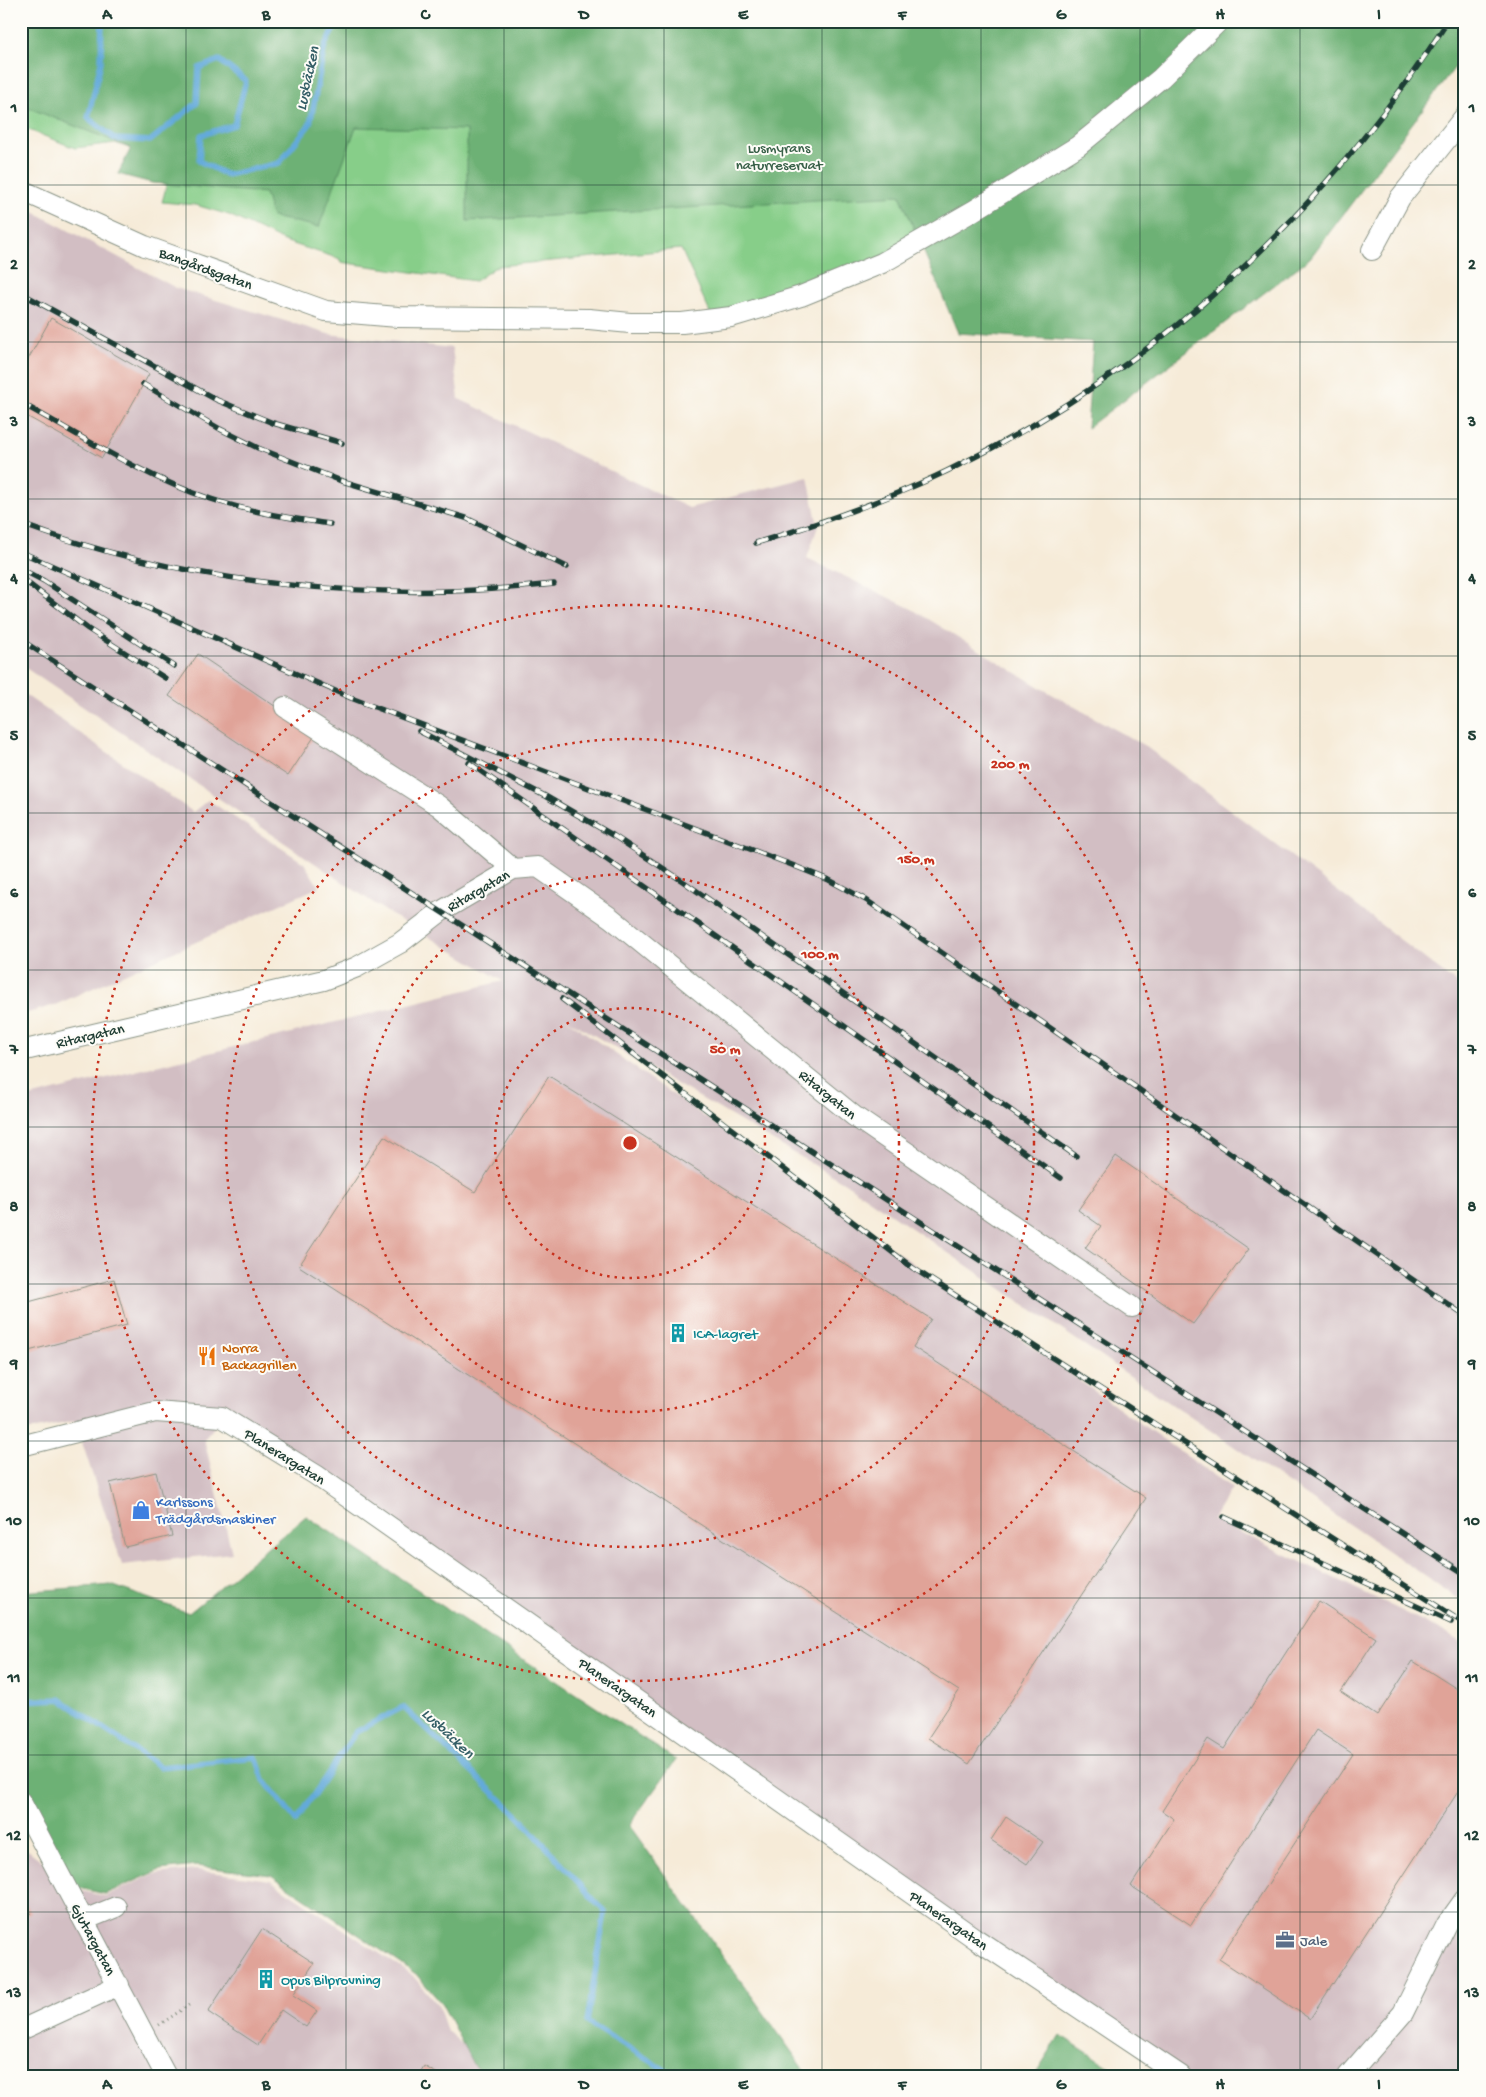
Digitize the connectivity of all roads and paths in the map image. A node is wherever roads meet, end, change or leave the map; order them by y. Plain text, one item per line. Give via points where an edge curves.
1 (1219, 21) edge
2 (1465, 116) edge
3 (21, 190) edge
4 (1372, 250) dead end
5 (285, 707) dead end
6 (513, 869) junction
7 (21, 1051) edge
8 (1132, 1307) dead end
9 (21, 1446) edge
10 (21, 1802) edge
11 (27, 1829) edge
12 (1465, 1900) edge
13 (116, 1907) dead end
14 (84, 1920) junction
15 (119, 1985) junction
16 (192, 2003) dead end
17 (21, 2030) edge
18 (145, 2035) junction
19 (166, 2076) edge
20 (1181, 2076) edge
21 (1348, 2076) edge

1 - 3 street, Bangårdsgatan via 1161,78 1078,146 973,211 882,263 801,296 731,317 682,323 630,324 589,319 398,317 326,311 145,246
2 - 4 street via 1400,198
5 - 6 street via 439,806
6 - 7 street, Ritargatan via 440,912 400,943 357,967 324,980
6 - 8 street, Ritargatan via 538,867 611,918 854,1116
9 - 20 street, Planerargatan via 155,1412 222,1417 316,1475 976,1939
10 - 11 street, Gjutargatan
11 - 14 street, Gjutargatan
12 - 21 street via 1447,1924 1403,2013
13 - 14 street
14 - 15 street, Gjutargatan
15 - 17 street
15 - 18 street, Gjutargatan
16 - 18 path
18 - 19 street, Gjutargatan

